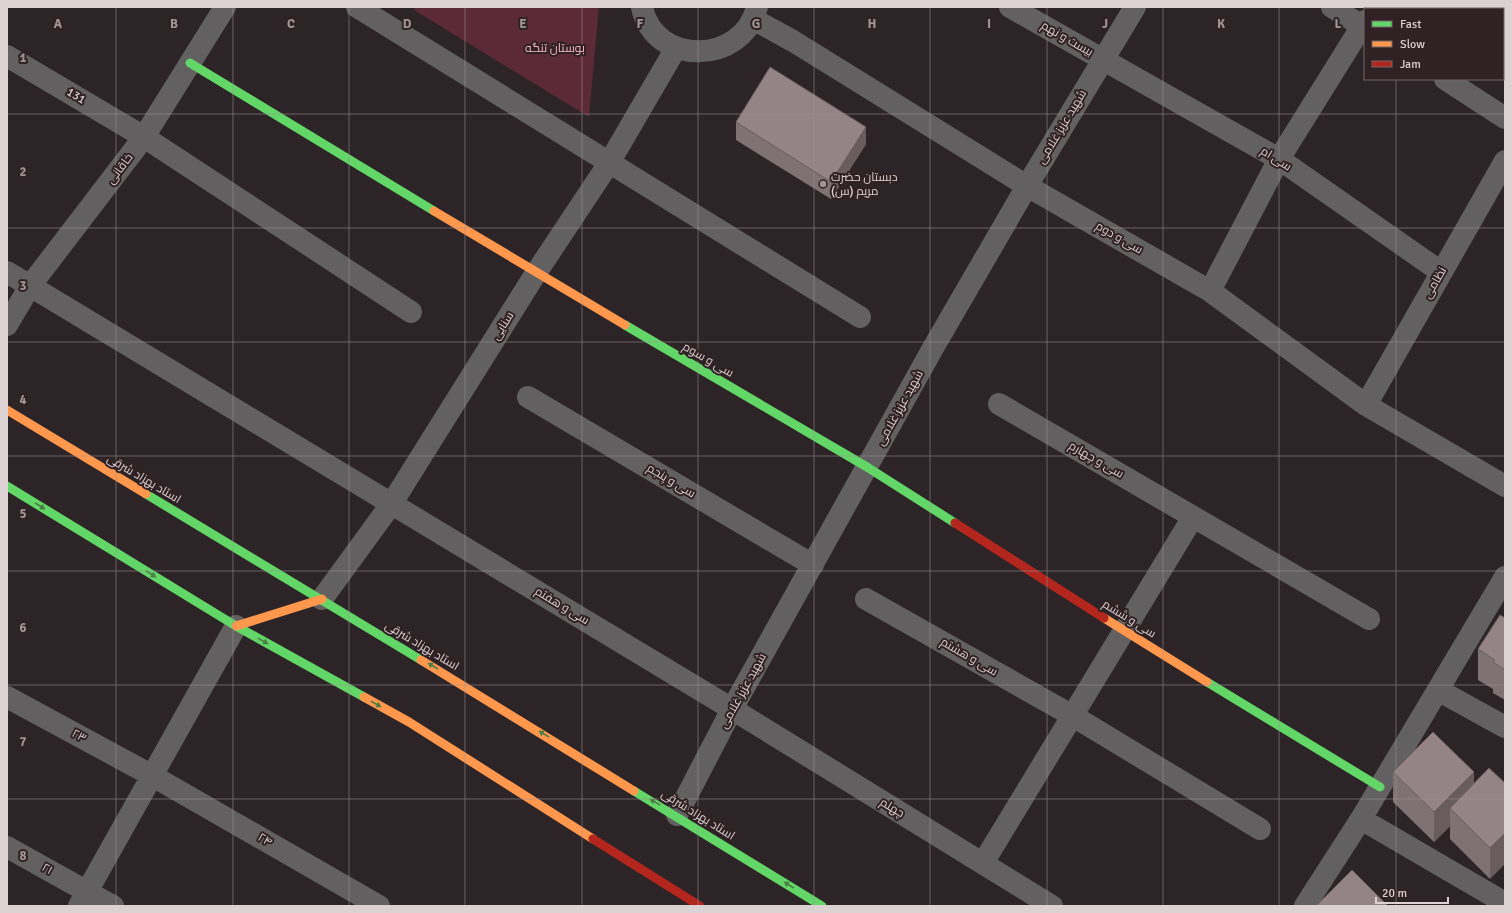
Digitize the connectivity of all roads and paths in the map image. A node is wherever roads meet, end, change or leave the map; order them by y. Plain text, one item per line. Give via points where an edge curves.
1 (225, 7) edge
2 (357, 7) edge
3 (642, 7) edge
4 (1010, 7) edge
5 (1135, 7) edge
6 (1332, 7) edge
7 (755, 13) edge
8 (1364, 17) edge
9 (1364, 23) edge
10 (676, 48) junction
11 (7, 56) edge
12 (1102, 59) junction
13 (190, 63) junction
14 (1447, 80) edge
15 (1505, 118) edge
16 (144, 137) junction
17 (1279, 159) junction
18 (1505, 161) edge
19 (609, 163) junction
20 (1027, 186) junction
21 (7, 272) edge
22 (1441, 272) junction
23 (536, 273) junction
24 (30, 286) junction
25 (1210, 291) junction
26 (411, 312) dead end
27 (860, 317) dead end
28 (7, 325) edge
29 (528, 398) dead end
30 (1000, 404) dead end
31 (1366, 405) junction
32 (7, 410) edge
33 (867, 468) junction
34 (7, 486) edge
35 (1505, 486) edge
36 (392, 504) junction
37 (1193, 517) junction
38 (813, 565) junction
39 (1505, 577) edge
40 (322, 599) junction
41 (866, 599) dead end
42 (1369, 619) dead end
43 (236, 626) junction
44 (1124, 631) junction
45 (1438, 690) junction
46 (7, 697) edge
47 (732, 709) junction
48 (1073, 716) junction
49 (1505, 727) edge
50 (152, 775) junction
51 (1380, 787) junction
52 (677, 815) junction
53 (1361, 819) junction
54 (1260, 829) dead end
55 (7, 847) edge
56 (983, 863) junction
57 (83, 899) edge
58 (1505, 903) edge
59 (113, 906) edge
60 (378, 906) edge
61 (700, 906) edge
62 (822, 906) edge
63 (1052, 906) edge
64 (1305, 906) edge

1 - 13 street, خاقانی
2 - 19 street
3 - 10 street via 650,26 661,38
4 - 12 street, بیست و نهم
5 - 12 street, شهید عزیز غلامی
6 - 8 street
7 - 10 street via 748,27 734,42 716,50 696,52
7 - 20 street, سی و دوم via 793,41
9 - 17 street
10 - 19 street, سنایی
11 - 16 street, 131
12 - 17 street, سی ام
12 - 20 street, شهید عزیز غلامی
13 - 16 street, خاقانی
13 - 23 street, سی و سوم
14 - 15 street
16 - 24 street, خاقانی
16 - 26 street, 131
17 - 22 street, سی ام
17 - 25 street
18 - 22 street, نظامی
19 - 23 street, سنایی
19 - 27 street
20 - 25 street, سی و دوم
20 - 33 street, شهید عزیز غلامی via 932,348
21 - 24 street, سی و هفتم
22 - 31 street, نظامی
23 - 33 street, سی و سوم
23 - 36 street, سنایی
24 - 28 street, خاقانی
24 - 36 street, سی و هفتم
25 - 31 street, سی و دوم
29 - 38 street, سی و پنجم
30 - 37 street, سی و چهارم
31 - 35 street, سی و دوم
32 - 40 street, استاد بهزاد شرقی
33 - 38 street, شهید عزیز غلامی
33 - 44 street, سی و ششم
34 -> 43 street
36 - 40 street, سنایی
36 - 47 street, سی و هفتم
37 - 42 street, سی و چهارم
37 - 44 street
38 - 47 street, شهید عزیز غلامی
39 - 45 street
40 - 43 street
52 -> 40 street, استاد بهزاد شرقی
41 - 48 street, سی و هشتم
43 - 50 street
43 -> 61 street via 409,722
44 - 48 street
44 - 51 street, سی و ششم
45 - 49 street
45 - 51 street
46 - 50 street, ۲۳
47 - 52 street, شهید عزیز غلامی
47 - 56 street, چهلم
48 - 54 street, سی و هشتم
48 - 56 street
50 - 57 street
50 - 60 street, ۲۴
51 - 53 street
62 -> 52 street, استاد بهزاد شرقی
53 - 58 street
53 - 64 street
55 - 57 street, ۲۱
56 - 63 street, چهلم
57 - 59 street, ۲۱

